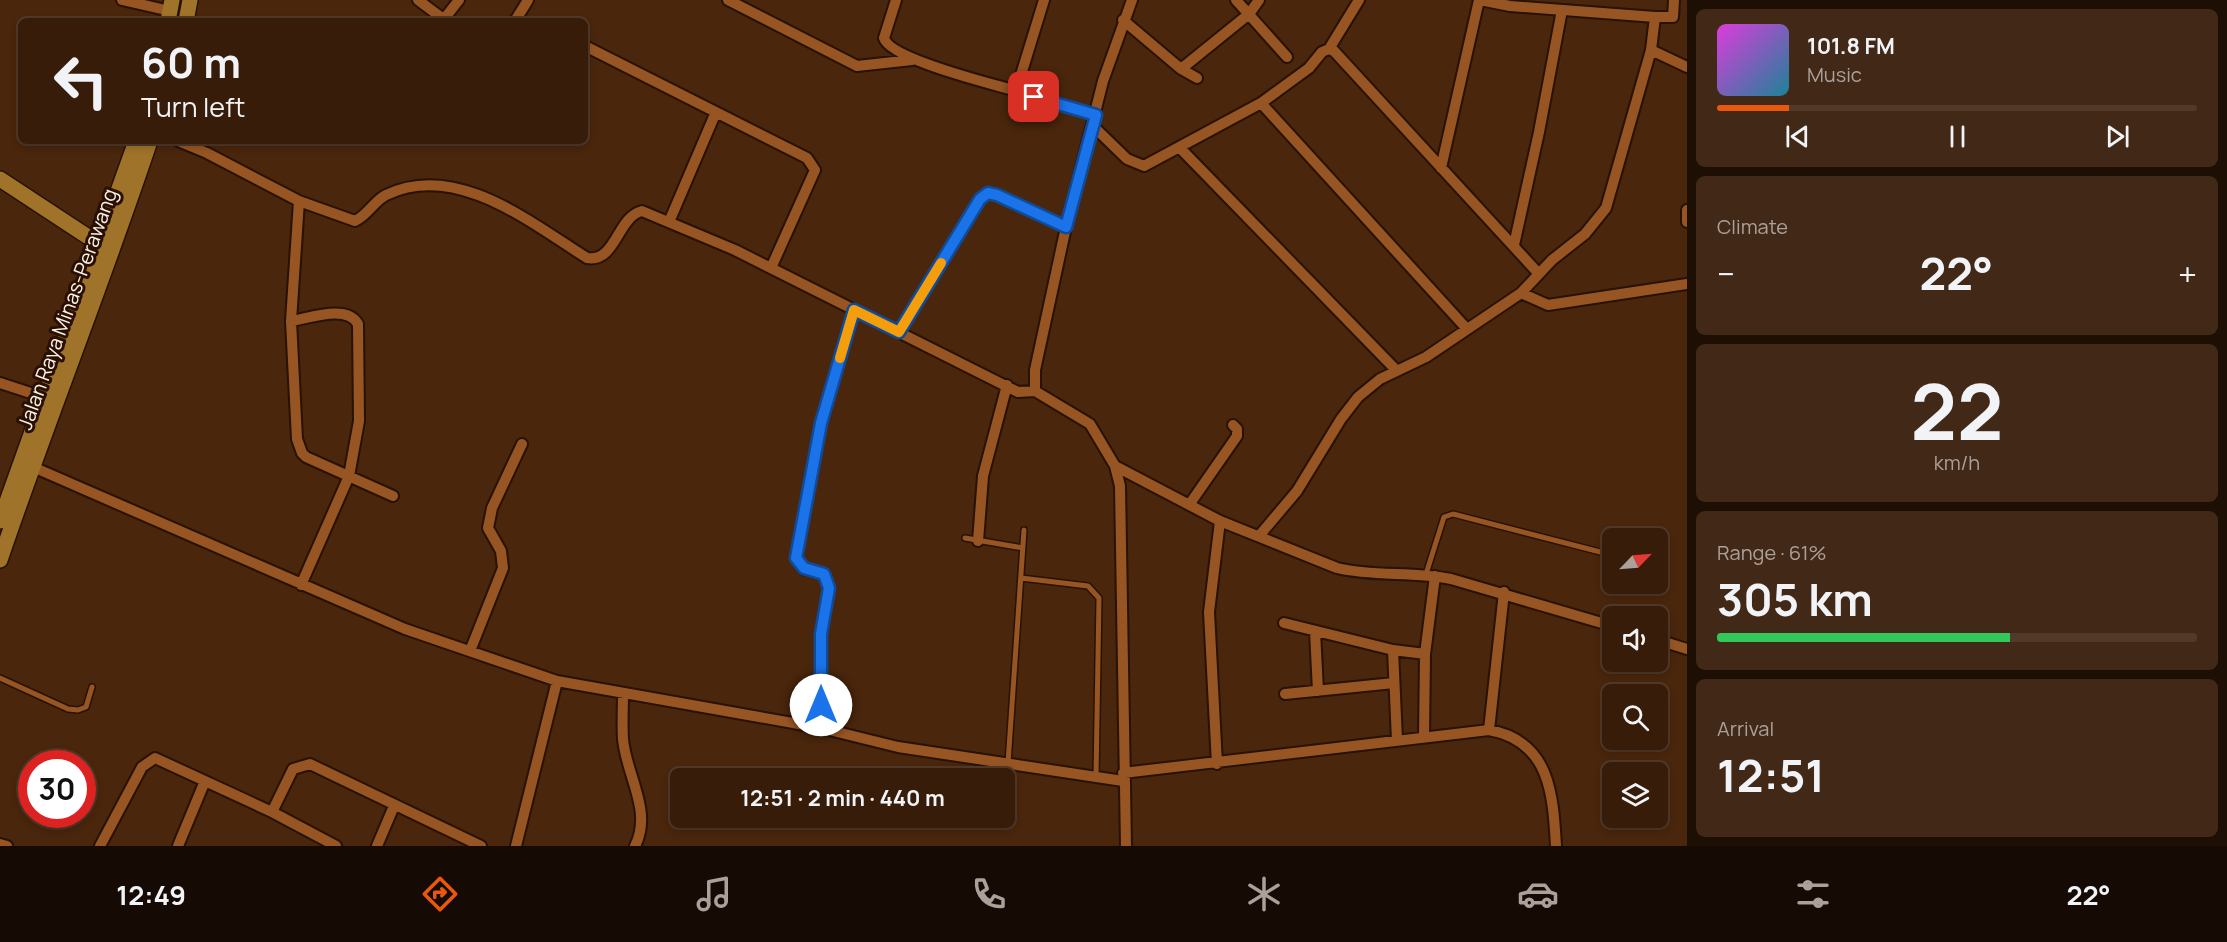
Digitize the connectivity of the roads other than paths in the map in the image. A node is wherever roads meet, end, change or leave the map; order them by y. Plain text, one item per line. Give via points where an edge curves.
1 (122, 0) edge
2 (190, 0) edge
3 (418, 0) edge
4 (459, 0) edge
5 (528, 0) edge
6 (728, 0) edge
7 (896, 0) edge
8 (1044, 0) edge
9 (1132, 0) edge
10 (1236, 0) edge
11 (1258, 0) edge
12 (1359, 0) edge
13 (1480, 0) edge
14 (1674, 0) edge
15 (1562, 10) junction
16 (170, 11) edge
17 (1249, 14) junction
18 (1655, 17) junction
19 (187, 18) edge
20 (442, 18) edge
21 (446, 18) edge
22 (517, 18) edge
23 (1123, 20) junction
24 (588, 48) edge
25 (1329, 49) junction
26 (1651, 50) junction
27 (1287, 57) dead end
28 (912, 60) junction
29 (1687, 67) edge
30 (1181, 69) junction
31 (1197, 78) dead end
32 (1013, 90) junction
33 (1262, 103) junction
34 (716, 112) junction
35 (1094, 120) junction
36 (135, 144) edge
37 (149, 144) edge
38 (185, 144) edge
39 (1179, 147) junction
40 (1441, 168) junction
41 (0, 179) edge
42 (299, 201) junction
43 (1687, 210) edge
44 (669, 222) junction
45 (1687, 222) edge
46 (1066, 227) junction
47 (99, 244) junction
48 (1514, 245) junction
49 (112, 252) junction
50 (771, 268) junction
51 (1539, 274) junction
52 (1687, 284) edge
53 (1521, 293) junction
54 (854, 310) junction
55 (291, 321) junction
56 (1467, 329) junction
57 (899, 332) junction
58 (1397, 371) junction
59 (0, 383) edge
60 (1006, 385) junction
61 (1035, 391) junction
62 (43, 397) junction
63 (1233, 425) dead end
64 (522, 444) dead end
65 (1115, 466) junction
66 (33, 467) junction
67 (349, 476) junction
68 (393, 496) dead end
69 (1189, 505) junction
70 (0, 521) edge
71 (1220, 521) junction
72 (1024, 530) dead end
73 (1259, 536) junction
74 (965, 538) dead end
75 (978, 541) junction
76 (1023, 548) junction
77 (1602, 552) edge
78 (0, 560) edge
79 (1430, 575) junction
80 (1021, 578) junction
81 (301, 585) junction
82 (1504, 592) junction
83 (1284, 623) dead end
84 (1602, 623) edge
85 (1315, 631) junction
86 (1668, 643) edge
87 (1687, 649) edge
88 (1393, 650) junction
89 (470, 651) junction
90 (1425, 654) junction
91 (0, 678) edge
92 (557, 681) junction
93 (1394, 683) junction
94 (92, 687) dead end
95 (1318, 691) junction
96 (622, 693) junction
97 (1285, 694) dead end
98 (821, 728) junction
99 (1489, 730) junction
100 (1424, 737) junction
101 (1397, 740) junction
102 (1008, 764) junction
103 (1217, 764) junction
104 (1096, 777) junction
105 (1123, 777) junction
106 (206, 781) junction
107 (394, 806) junction
108 (272, 812) junction
109 (0, 844) edge
110 (7, 846) edge
111 (100, 846) edge
112 (178, 846) edge
113 (336, 846) edge
114 (377, 846) edge
115 (481, 846) edge
116 (516, 846) edge
117 (635, 846) edge
118 (1126, 846) edge
119 (1556, 846) edge

1 - 16 street
2 - 19 main road
3 - 20 street
4 - 21 street
5 - 22 street
6 - 28 street via 857,66
7 - 28 street via 884,40
8 - 32 street
9 - 23 street
10 - 17 street
11 - 17 street
12 - 25 street
13 - 15 street
13 - 40 street
14 - 18 street via 1673,16
15 - 18 street
15 - 48 street
17 - 27 street
17 - 30 street
18 - 26 street
23 - 30 street
23 - 35 street
24 - 34 street
25 - 33 street
25 - 40 street
26 - 29 street
26 - 51 street via 1606,208 1585,234
28 - 32 street
30 - 31 street
32 - 35 street
33 - 39 street
33 - 56 street
34 - 44 street
34 - 50 street via 807,158 815,170
35 - 39 street via 1127,159 1144,166
35 - 46 street
36 - 47 main road, Jalan Raya Minas-Perawang
37 - 49 main road, Jalan Raya Minas-Perawang
38 - 42 street
39 - 58 street
40 - 48 street
41 - 47 main road
42 - 44 street via 355,221 386,195 422,185 454,187 503,206 587,258 596,259 604,256 630,215 642,211
42 - 55 street
43 - 45 street
44 - 50 street
46 - 57 street via 988,193 980,199
46 - 61 street via 1035,370
47 - 49 main road
47 - 62 main road, Jalan Raya Minas-Perawang
48 - 51 street
49 - 66 main road, Jalan Raya Minas-Perawang
50 - 54 street
51 - 53 street
52 - 53 street via 1548,304
53 - 56 street
54 - 57 street
54 - 98 street via 821,423 796,558 804,568 824,574 829,588 821,634
55 - 67 street via 298,446 306,458
55 - 67 street via 345,313 358,324 359,422
56 - 58 street
57 - 60 street
58 - 73 street via 1358,397 1297,490
59 - 62 street
60 - 61 street via 1018,392
60 - 75 street via 983,476
61 - 65 street via 1090,424
62 - 70 main road, Jalan Raya Minas-Perawang
63 - 69 street via 1237,436
64 - 89 street via 492,508 488,528 501,551 503,568
65 - 69 street
65 - 105 street via 1120,486
66 - 78 main road, Jalan Raya Minas-Perawang
66 - 81 street
67 - 68 street
67 - 81 street
69 - 71 street
71 - 73 street
71 - 103 street via 1209,612
72 - 76 lane
73 - 79 street via 1356,572
74 - 75 lane
75 - 76 lane
76 - 80 lane
77 - 79 lane via 1454,514 1444,517
79 - 82 street
79 - 90 street
80 - 102 lane
80 - 104 lane via 1088,586 1099,598
81 - 89 street via 405,629
82 - 84 street
82 - 99 street
83 - 85 street
85 - 88 street
85 - 95 street
86 - 87 street
88 - 90 street
88 - 93 street
89 - 92 street
90 - 100 street
91 - 94 lane via 78,710 86,706
92 - 96 street
92 - 116 street
93 - 95 street
93 - 101 street
95 - 97 street
96 - 98 street
96 - 117 street via 623,740 641,806 643,832
98 - 102 street via 898,747
99 - 100 street
99 - 119 street via 1508,733 1536,757 1551,790
100 - 101 street
101 - 103 street
102 - 104 street
103 - 105 street
104 - 105 street
105 - 118 street
106 - 108 street
106 - 111 street via 155,758 148,761
106 - 112 street
107 - 108 street via 320,767 303,764 293,769
107 - 114 street
107 - 115 street
108 - 113 street
109 - 110 street

